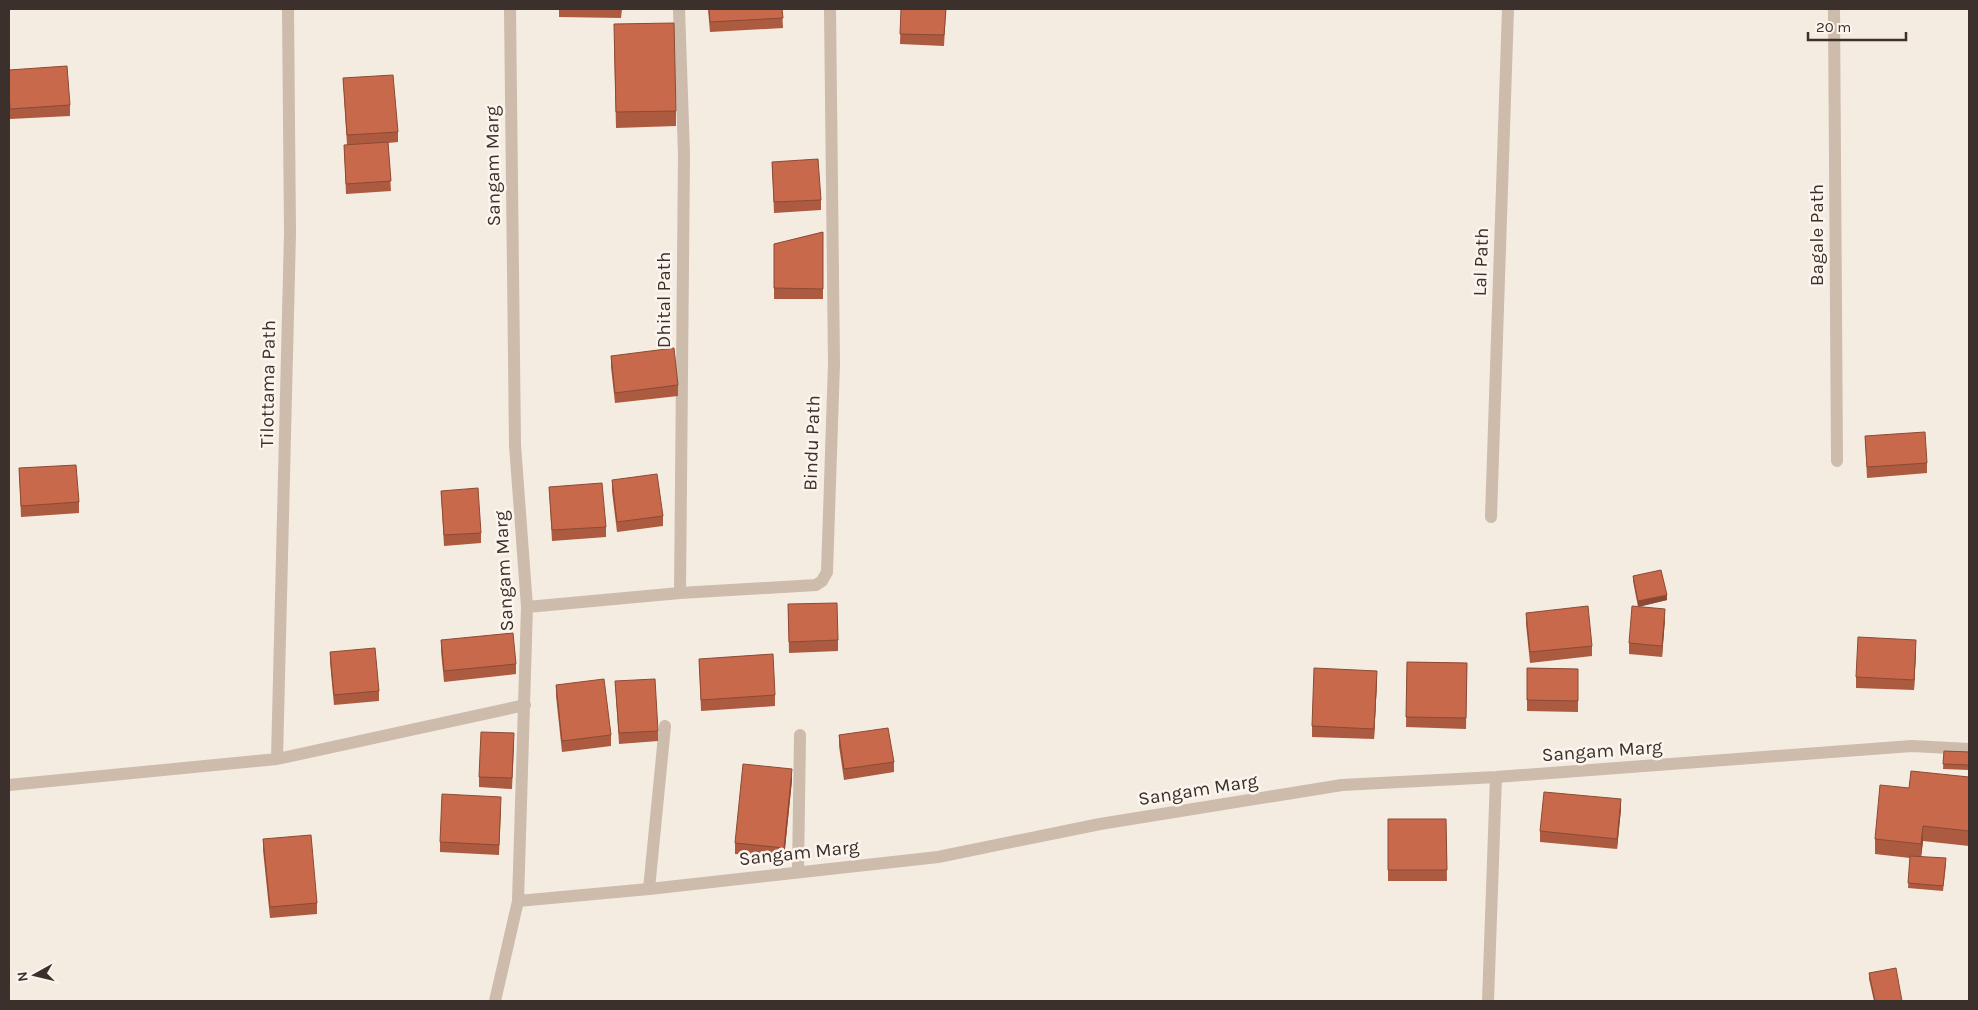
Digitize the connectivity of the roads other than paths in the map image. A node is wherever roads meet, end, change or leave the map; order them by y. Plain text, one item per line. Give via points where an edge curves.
1 (288, 9) edge
2 (510, 9) edge
3 (679, 9) edge
4 (830, 9) edge
5 (1508, 9) edge
6 (1834, 9) edge
7 (1837, 461) dead end
8 (1492, 517) dead end
9 (680, 592) junction
10 (527, 607) junction
11 (525, 705) junction
12 (665, 726) dead end
13 (800, 735) dead end
14 (1969, 748) edge
15 (277, 760) junction
16 (1496, 777) junction
17 (9, 784) edge
18 (798, 872) junction
19 (649, 889) junction
20 (518, 901) junction
21 (495, 1001) edge
22 (1488, 1001) edge

1 - 15 street, Tilottama Path via 290,233
2 - 10 street, Sangam Marg via 515,445
3 - 9 street, Dhital Path via 684,154
4 - 9 street, Bindu Path via 834,364 827,572 816,585
5 - 8 street, Lal Path
6 - 7 street, Bagale Path
9 - 10 street, Bindu Path
10 - 11 street, Sangam Marg
11 - 15 street
11 - 20 street, Sangam Marg
12 - 19 street
13 - 18 street
14 - 16 street, Sangam Marg via 1912,746
15 - 17 street
16 - 18 street, Sangam Marg via 1342,785 1100,824 938,857
16 - 22 street
18 - 19 street, Sangam Marg
19 - 20 street, Sangam Marg
20 - 21 street

